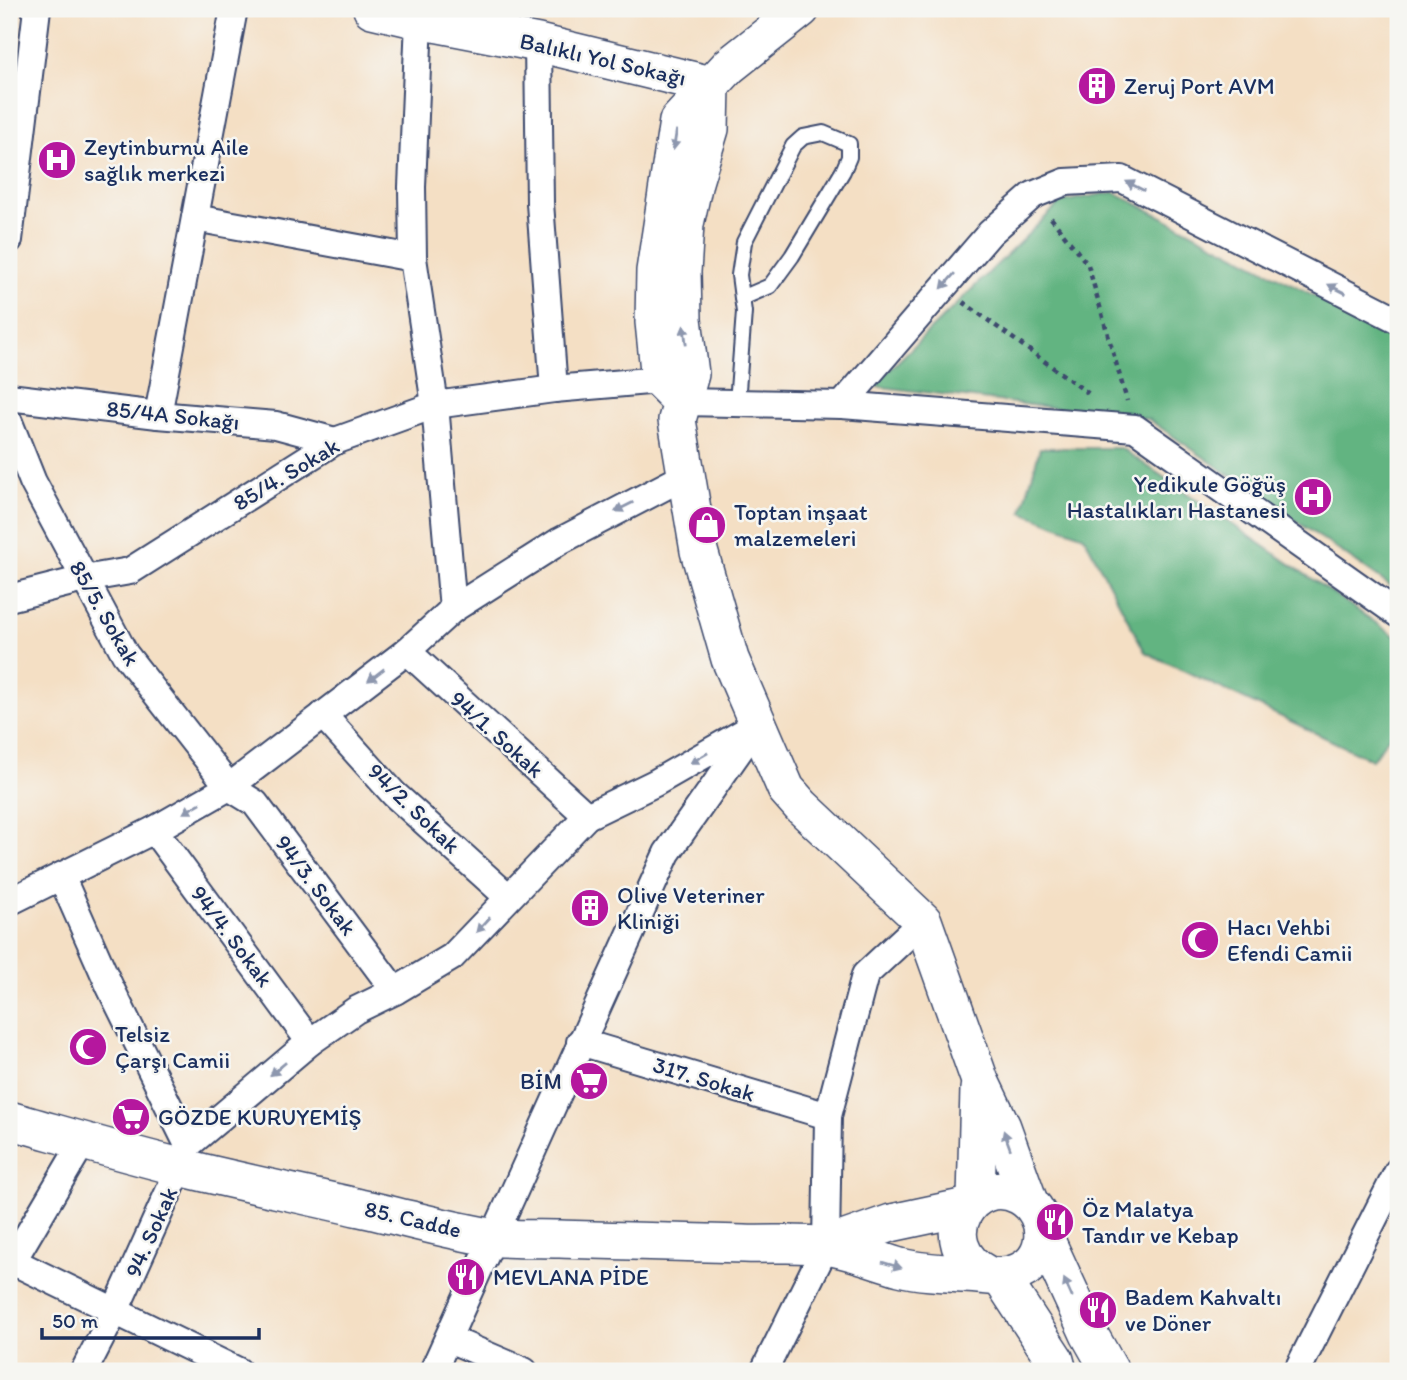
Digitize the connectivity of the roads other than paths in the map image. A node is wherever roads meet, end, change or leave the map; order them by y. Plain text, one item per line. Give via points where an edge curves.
1 (37, 9) edge
2 (234, 9) edge
3 (372, 9) edge
4 (801, 9) edge
5 (419, 20) junction
6 (538, 43) junction
7 (711, 85) junction
8 (195, 218) junction
9 (9, 240) edge
10 (412, 258) junction
11 (742, 298) junction
12 (1398, 320) edge
13 (554, 389) junction
14 (671, 391) junction
15 (9, 397) edge
16 (737, 403) junction
17 (435, 405) junction
18 (842, 405) junction
19 (158, 415) junction
20 (9, 422) edge
21 (335, 442) junction
22 (685, 476) junction
23 (21, 482) edge
24 (84, 579) junction
25 (9, 598) edge
26 (453, 609) junction
27 (1398, 614) edge
28 (407, 651) junction
29 (323, 715) junction
30 (758, 724) junction
31 (229, 787) junction
32 (587, 816) junction
33 (154, 830) junction
34 (61, 876) junction
35 (508, 897) junction
36 (9, 902) edge
37 (923, 921) junction
38 (395, 991) junction
39 (310, 1042) junction
40 (580, 1042) junction
41 (979, 1081) junction
42 (828, 1116) junction
43 (9, 1120) edge
44 (84, 1140) junction
45 (184, 1156) junction
46 (1398, 1171) edge
47 (1029, 1202) junction
48 (971, 1203) junction
49 (1044, 1236) junction
50 (492, 1237) junction
51 (826, 1246) junction
52 (10, 1264) edge
53 (993, 1275) junction
54 (115, 1311) junction
55 (449, 1339) junction
56 (1300, 1370) edge
57 (84, 1371) edge
58 (238, 1371) edge
59 (433, 1371) edge
60 (524, 1371) edge
61 (764, 1371) edge
62 (1058, 1371) edge
63 (1110, 1371) edge

1 - 9 street
2 - 8 street
3 - 5 street, Balıklı Yol Sokağı
4 - 7 street
5 - 6 street, Balıklı Yol Sokağı
5 - 10 street
6 - 7 street, Balıklı Yol Sokağı
6 - 13 street via 540,203
7 - 14 street via 678,121 655,271 654,322
8 - 10 street
8 - 19 street
10 - 17 street
11 - 11 lane via 739,275 744,242 793,146 803,137 823,132 849,144 844,171 782,271 770,286
11 - 16 lane
12 -> 18 street via 1122,180 1065,182 1033,195 990,233
13 - 14 street, 85/4. Sokak
13 - 17 street, 85/4. Sokak
14 - 16 street, 85/4. Sokak
14 - 22 street
15 - 19 street, 85/4A Sokağı
16 - 18 street, 85/4. Sokak
17 - 21 street, 85/4. Sokak
17 - 26 street
18 - 27 street, 85/4. Sokak via 1135,428
19 - 21 street, 85/4A Sokağı via 276,425
20 - 23 street, 85/5. Sokak
21 - 24 street, 85/4. Sokak via 130,571
22 -> 26 street via 560,541
22 - 30 street via 699,551 730,659
23 - 24 street, 85/5. Sokak
24 - 25 street, 85/4. Sokak
24 - 31 street, 85/5. Sokak via 125,654
26 - 28 street
28 -> 29 street
28 - 32 street, 94/1. Sokak
29 - 31 street
29 - 35 street, 94/2. Sokak via 394,794
30 -> 32 street
30 - 37 street via 786,789
30 - 40 street via 667,853
31 -> 33 street
31 - 38 street, 94/3. Sokak via 254,803
32 - 35 street
33 - 34 street
33 - 39 street, 94/4. Sokak
34 - 36 street
34 - 45 street
35 -> 38 street via 452,957
37 - 41 street
37 - 42 street via 865,975
38 - 39 street via 356,1010
39 -> 45 street
40 - 42 street, 317. Sokak
40 - 50 street
47 -> 41 street via 1002,1127
41 - 48 street
42 - 51 street
43 - 44 street, 85. Cadde
44 - 45 street, 85. Cadde
44 - 52 street
45 - 50 street, 85. Cadde
45 - 54 street, 94. Sokak
46 - 56 street
47 - 48 street via 1003,1190
47 - 49 street via 1041,1219
48 - 51 street via 891,1223
48 - 53 street via 960,1219 960,1245 975,1268
49 - 53 street via 1035,1259 1025,1268
63 -> 49 street
50 - 51 street, 85. Cadde
50 - 55 street
51 -> 53 street via 904,1268
51 - 61 street
52 - 54 street
53 - 62 street via 1055,1360
54 - 57 street, 94. Sokak
54 - 58 street
55 - 59 street
55 - 60 street

